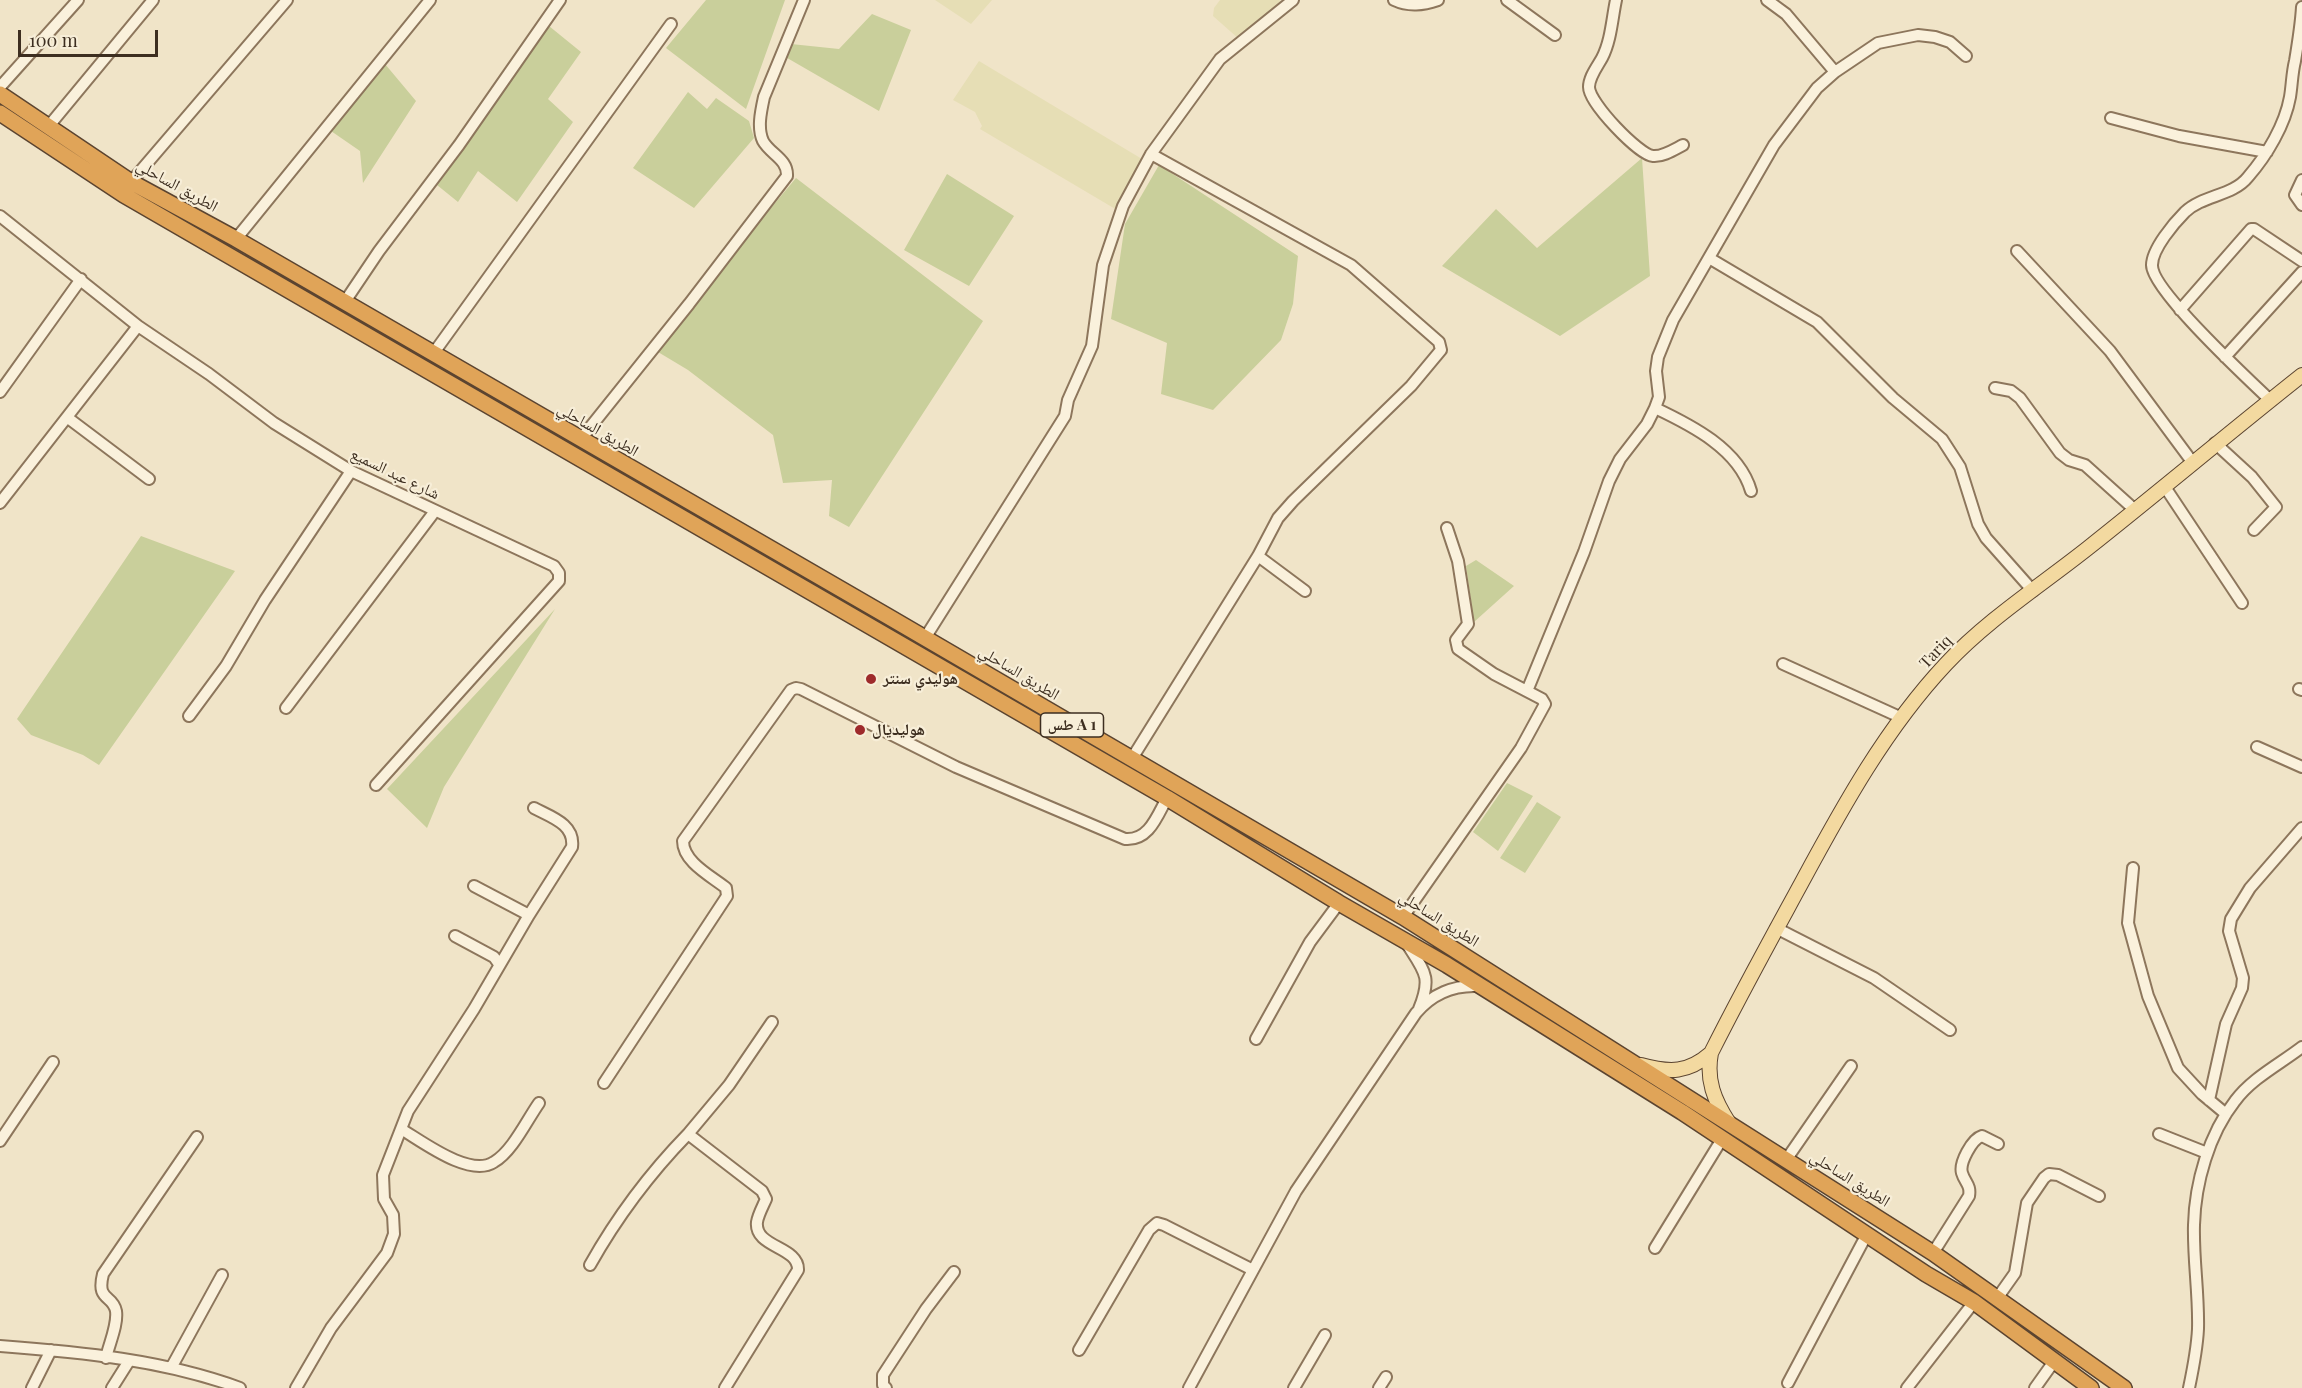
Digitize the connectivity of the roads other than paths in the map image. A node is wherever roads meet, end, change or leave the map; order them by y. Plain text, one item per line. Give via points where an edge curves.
1 (78, 0) edge
2 (153, 0) edge
3 (287, 0) edge
4 (430, 0) edge
5 (560, 0) edge
6 (804, 0) edge
7 (1293, 0) edge
8 (1394, 0) edge
9 (1438, 0) edge
10 (1507, 0) edge
11 (1616, 0) edge
12 (1767, 0) edge
13 (2302, 7) edge
14 (671, 24) dead end
15 (1555, 35) dead end
16 (1966, 56) dead end
17 (1835, 72) junction
18 (0, 87) edge
19 (0, 94) edge
20 (0, 112) edge
21 (2111, 118) dead end
22 (48, 127) junction
23 (1683, 145) dead end
24 (2267, 152) junction
25 (1151, 154) junction
26 (2302, 180) edge
27 (131, 182) junction
28 (2302, 205) edge
29 (0, 216) edge
30 (236, 240) junction
31 (2017, 251) dead end
32 (1710, 258) junction
33 (2302, 261) edge
34 (2302, 272) edge
35 (81, 279) junction
36 (344, 303) junction
37 (2180, 310) junction
38 (138, 326) junction
39 (433, 354) junction
40 (2225, 357) junction
41 (2302, 375) edge
42 (1995, 388) dead end
43 (0, 392) edge
44 (2270, 400) junction
45 (1655, 408) junction
46 (68, 418) junction
47 (580, 440) junction
48 (2215, 443) junction
49 (2193, 463) junction
50 (351, 471) junction
51 (149, 479) dead end
52 (2165, 487) junction
53 (1750, 490) dead end
54 (0, 503) edge
55 (2134, 510) junction
56 (435, 511) junction
57 (1447, 528) dead end
58 (2254, 530) dead end
59 (1258, 556) junction
60 (1305, 591) dead end
61 (2033, 591) junction
62 (2242, 603) dead end
63 (925, 638) junction
64 (1783, 663) dead end
65 (1527, 690) junction
66 (286, 708) dead end
67 (189, 716) dead end
68 (1902, 718) junction
69 (2257, 747) dead end
70 (1131, 760) junction
71 (2302, 767) edge
72 (375, 784) dead end
73 (1167, 798) junction
74 (534, 808) dead end
75 (2302, 828) edge
76 (2133, 868) dead end
77 (474, 886) dead end
78 (1340, 903) junction
79 (529, 915) junction
80 (1403, 918) junction
81 (1776, 928) junction
82 (455, 936) dead end
83 (1406, 942) junction
84 (500, 964) junction
85 (1481, 986) junction
86 (1419, 1010) junction
87 (772, 1022) dead end
88 (1950, 1030) dead end
89 (1256, 1039) dead end
90 (2302, 1047) edge
91 (1712, 1053) junction
92 (52, 1062) dead end
93 (1637, 1064) junction
94 (1851, 1066) dead end
95 (604, 1083) dead end
96 (2210, 1100) junction
97 (539, 1103) dead end
98 (2226, 1114) junction
99 (1729, 1123) junction
100 (401, 1129) junction
101 (687, 1134) junction
102 (2159, 1134) dead end
103 (197, 1137) dead end
104 (1722, 1139) junction
105 (0, 1141) edge
106 (1998, 1144) dead end
107 (2208, 1153) junction
108 (1786, 1160) junction
109 (2099, 1196) dead end
110 (1867, 1234) junction
111 (1655, 1248) dead end
112 (1933, 1253) junction
113 (590, 1265) dead end
114 (1253, 1270) junction
115 (954, 1272) dead end
116 (222, 1275) dead end
117 (1998, 1297) junction
118 (1974, 1302) junction
119 (1325, 1335) dead end
120 (0, 1346) edge
121 (51, 1350) junction
122 (1079, 1350) dead end
123 (106, 1358) junction
124 (2055, 1360) junction
125 (129, 1361) junction
126 (171, 1368) junction
127 (1386, 1377) dead end
128 (1788, 1383) dead end
129 (32, 1388) edge
130 (112, 1388) edge
131 (240, 1388) edge
132 (296, 1388) edge
133 (725, 1388) edge
134 (886, 1388) edge
135 (1189, 1388) edge
136 (1294, 1388) edge
137 (1379, 1388) edge
138 (1907, 1388) edge
139 (2035, 1388) edge
140 (2091, 1388) edge
141 (2124, 1388) edge
142 (2189, 1388) edge

1 - 18 street
2 - 22 street
3 - 27 street
4 - 30 street
5 - 36 street
6 - 47 street via 761,108 764,141 785,164 787,176
7 - 25 street via 1220,59
8 - 9 street via 1406,5
10 - 15 street
11 - 23 street via 1609,39 1591,78 1590,94 1641,151 1652,157
12 - 17 street via 1786,14
13 - 24 street via 2287,109
14 - 39 street
16 - 17 street via 1943,39 1905,36 1878,43
17 - 32 street via 1804,104 1774,145
19 - 22 highway, الطريق الساحلي / طس A 1
20 - 73 highway, الطريق الساحلي / طس A 1 via 124,195
21 - 24 street via 2179,136
22 - 27 highway, الطريق الساحلي / طس A 1
24 - 37 street via 2242,183 2186,212 2155,250 2152,269
25 - 59 street via 1351,265 1441,346 1411,386 1278,518
25 - 63 street via 1123,206 1103,265 1092,346 1065,416
26 - 28 street via 2295,195
27 - 30 highway, الطريق الساحلي / طس A 1
29 - 35 street, شارع عبد السميع
30 - 36 highway, الطريق الساحلي / طس A 1
31 - 49 street via 2110,351
32 - 45 street via 1664,339 1658,357 1659,397
32 - 61 street via 1817,322 1908,412 1942,439 1960,467 1986,538
33 - 37 street via 2251,230
34 - 40 street
35 - 38 street, شارع عبد السميع
35 - 43 street
36 - 39 highway, الطريق الساحلي / طس A 1
37 - 40 street
38 - 46 street
38 - 50 street, شارع عبد السميع via 274,423
39 - 47 highway, الطريق الساحلي / طس A 1
40 - 44 street
41 - 44 main road, Tariq
42 - 55 street via 2011,391 2020,398 2060,453 2085,465
44 - 48 main road, Tariq
45 - 53 street via 1692,427 1722,449 1743,472
45 - 65 street via 1609,481
46 - 51 street
46 - 54 street
47 - 63 highway, الطريق الساحلي / طس A 1
48 - 49 main road, Tariq
48 - 58 street via 2252,477 2276,507
49 - 52 main road, Tariq
50 - 56 street, شارع عبد السميع
50 - 67 street via 226,666
52 - 55 main road, Tariq
52 - 62 street
55 - 61 main road, Tariq
56 - 66 street
56 - 72 street, شارع عبد السميع via 554,566 559,582
57 - 65 street via 1458,561 1468,624 1455,644 1473,662
59 - 60 street
59 - 70 street
61 - 68 main road, Tariq via 1962,647
63 - 70 highway, الطريق الساحلي / طس A 1
64 - 68 street
65 - 80 street via 1545,701 1544,709
68 - 81 main road, Tariq via 1840,812
69 - 71 street
70 - 80 highway, الطريق الساحلي / طس A 1
73 - 78 highway, الطريق الساحلي / طس A 1
73 - 95 street via 1146,834 1125,839 956,767 801,689 791,690 683,841 688,858 726,888 727,896
74 - 79 street via 567,826 573,837 572,847
75 - 96 street via 2250,888 2231,919 2229,931 2243,978 2242,988 2226,1024
76 - 96 street via 2128,922 2148,996 2178,1068
77 - 79 street
78 - 83 highway, الطريق الساحلي / طس A 1
78 - 89 street via 1310,942
79 - 84 street
80 - 93 highway, الطريق الساحلي / طس A 1
81 - 88 street via 1874,978
81 - 91 main road, Tariq
82 - 84 street
83 - 85 highway, الطريق الساحلي / طس A 1
83 - 86 street via 1426,975 1426,991
84 - 100 street
85 - 86 street via 1446,990
85 - 104 highway, الطريق الساحلي / طس A 1
86 - 114 street via 1296,1191
87 - 101 street via 729,1085
90 - 98 street via 2254,1082
91 - 93 main road via 1682,1069 1660,1070
91 - 99 main road via 1711,1088
92 - 105 street
93 - 99 highway, الطريق الساحلي / طس A 1
94 - 108 street
96 - 98 street
97 - 100 street via 493,1164 460,1164
98 - 107 street
99 - 108 highway, الطريق الساحلي / طس A 1
100 - 132 street via 383,1175 384,1199 393,1215 394,1234 387,1253 331,1328
101 - 113 street via 647,1178
101 - 133 street via 762,1191 766,1199 757,1222 759,1232 798,1264 798,1270
102 - 107 street
103 - 123 street via 103,1274 103,1295 116,1311
104 - 110 highway, الطريق الساحلي / طس A 1
104 - 111 street
106 - 112 street via 1982,1136 1975,1140 1962,1166 1969,1196
107 - 142 street via 2194,1225 2198,1331
108 - 112 highway, الطريق الساحلي / طس A 1
109 - 117 street via 2058,1175 2044,1178 2028,1203 2015,1273
110 - 118 highway, الطريق الساحلي / طس A 1
110 - 128 street
112 - 117 highway, الطريق الساحلي / طس A 1
114 - 122 street via 1157,1223 1149,1230
114 - 135 street
115 - 134 street via 883,1375 882,1385
116 - 126 street
117 - 141 highway, الطريق الساحلي / طس A 1
118 - 124 highway, الطريق الساحلي / طس A 1
118 - 138 street
119 - 136 street
120 - 121 street
121 - 123 street
121 - 129 street
123 - 125 street
124 - 139 street
124 - 140 highway, الطريق الساحلي / طس A 1
125 - 126 street
125 - 130 street
126 - 131 street
127 - 137 street

